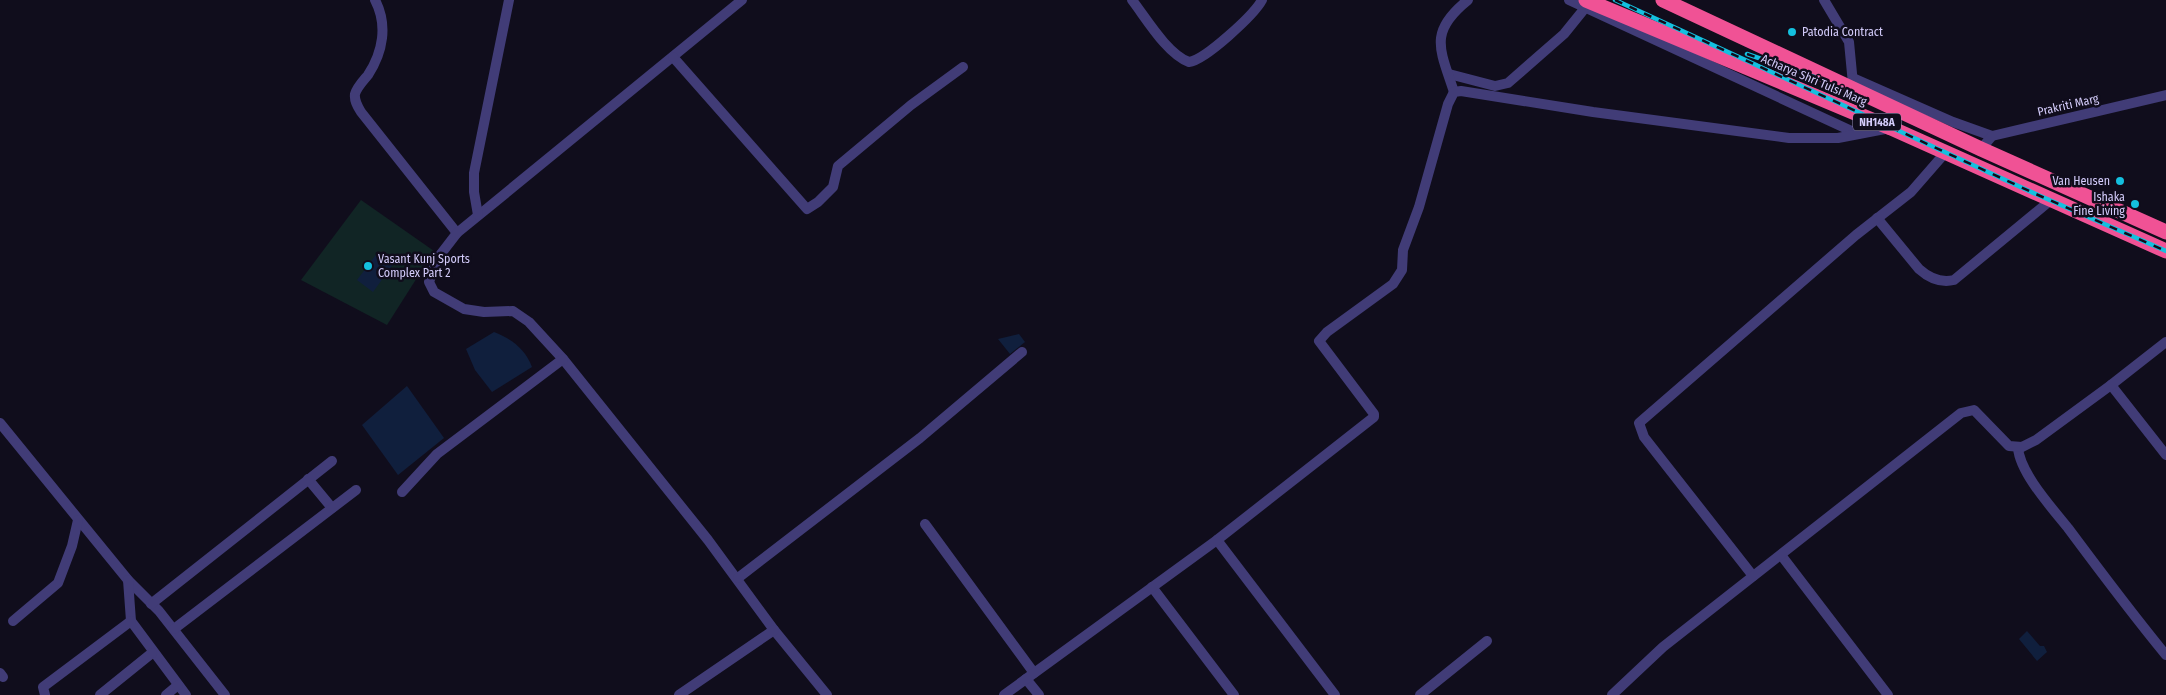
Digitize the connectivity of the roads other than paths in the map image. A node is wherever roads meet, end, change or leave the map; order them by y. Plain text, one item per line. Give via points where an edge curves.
1 (375, 0) edge
2 (510, 0) edge
3 (742, 0) edge
4 (1132, 0) edge
5 (1262, 0) edge
6 (1468, 0) edge
7 (1569, 0) edge
8 (1824, 0) edge
9 (1674, 2) edge
10 (1587, 3) edge
11 (673, 57) junction
12 (963, 67) dead end
13 (1448, 74) junction
14 (1853, 84) junction
15 (1454, 92) junction
16 (2166, 95) edge
17 (1891, 128) junction
18 (1859, 135) junction
19 (1992, 136) junction
20 (1981, 150) junction
21 (1945, 153) junction
22 (1976, 167) junction
23 (2051, 200) junction
24 (478, 215) junction
25 (1877, 218) junction
26 (456, 232) junction
27 (2166, 232) edge
28 (2166, 251) edge
29 (2166, 342) edge
30 (1022, 352) dead end
31 (563, 359) junction
32 (2111, 385) junction
33 (0, 423) edge
34 (2018, 448) junction
35 (2166, 455) edge
36 (332, 460) dead end
37 (308, 480) junction
38 (356, 490) dead end
39 (402, 492) dead end
40 (332, 508) junction
41 (78, 520) junction
42 (925, 524) dead end
43 (1217, 540) junction
44 (1780, 555) junction
45 (1753, 576) junction
46 (738, 578) junction
47 (128, 580) junction
48 (1152, 587) junction
49 (151, 604) junction
50 (13, 621) dead end
51 (131, 621) junction
52 (174, 629) junction
53 (774, 630) junction
54 (1487, 641) dead end
55 (152, 653) junction
56 (2166, 655) edge
57 (1030, 676) junction
58 (178, 685) junction
59 (46, 695) edge
60 (100, 695) edge
61 (166, 695) edge
62 (186, 695) edge
63 (225, 695) edge
64 (679, 695) edge
65 (827, 695) edge
66 (1004, 695) edge
67 (1039, 695) edge
68 (1234, 695) edge
69 (1334, 695) edge
70 (1420, 695) edge
71 (1612, 695) edge
72 (1888, 695) edge

1 - 26 street via 382,21 382,43 373,67 355,95 357,106
2 - 24 street via 474,173
3 - 11 street
4 - 5 street via 1160,37 1189,62 1225,38 1248,18
6 - 13 street via 1452,14 1441,30 1441,47
7 - 10 street
8 - 14 street via 1849,42
9 - 14 highway, Acharya Shri Tulsi Marg / NH148A
10 - 13 street via 1564,34 1508,83 1495,86
10 - 17 highway, Acharya Shri Tulsi Marg / NH148A
10 - 18 street
11 - 12 street via 807,209 833,187 838,166
11 - 24 street
13 - 15 street
14 - 19 street
14 - 20 highway, Acharya Shri Tulsi Marg / NH148A
15 - 18 street via 1789,138
15 - 43 street via 1419,207 1402,250 1400,275 1319,341 1375,416
16 - 19 street, Prakriti Marg
17 - 18 street
17 - 21 highway, Acharya Shri Tulsi Marg / NH148A
19 - 20 street
20 - 22 highway
20 - 27 highway, Acharya Shri Tulsi Marg / NH148A
21 - 22 highway, Acharya Shri Tulsi Marg / NH148A
21 - 25 street via 1918,186
22 - 23 highway, Acharya Shri Tulsi Marg / NH148A
23 - 25 street via 1949,281 1933,278 1919,270
23 - 28 highway, Acharya Shri Tulsi Marg / NH148A
24 - 26 street
25 - 45 street via 1639,423 1644,437
26 - 31 street via 436,259 430,276 434,292 464,309 516,312
29 - 32 street
30 - 46 street via 920,438
31 - 39 street via 437,454
31 - 46 street
32 - 34 street via 2036,440
32 - 35 street
33 - 41 street
34 - 44 street via 2004,442 1974,410 1965,410
34 - 56 street via 2022,463 2051,506
36 - 37 street
37 - 40 street
37 - 49 street
38 - 40 street
40 - 52 street
41 - 47 street
41 - 50 street via 58,583
42 - 57 street
43 - 48 street
43 - 69 street
44 - 45 street
44 - 72 street
45 - 71 street via 1662,647
46 - 53 street
47 - 49 street
47 - 51 street
48 - 57 street
48 - 68 street
49 - 52 street
51 - 55 street
51 - 59 street via 43,687
52 - 63 street
53 - 64 street
53 - 65 street
54 - 70 street
55 - 58 street
55 - 60 street
57 - 66 street
57 - 67 street
58 - 61 street
58 - 62 street

